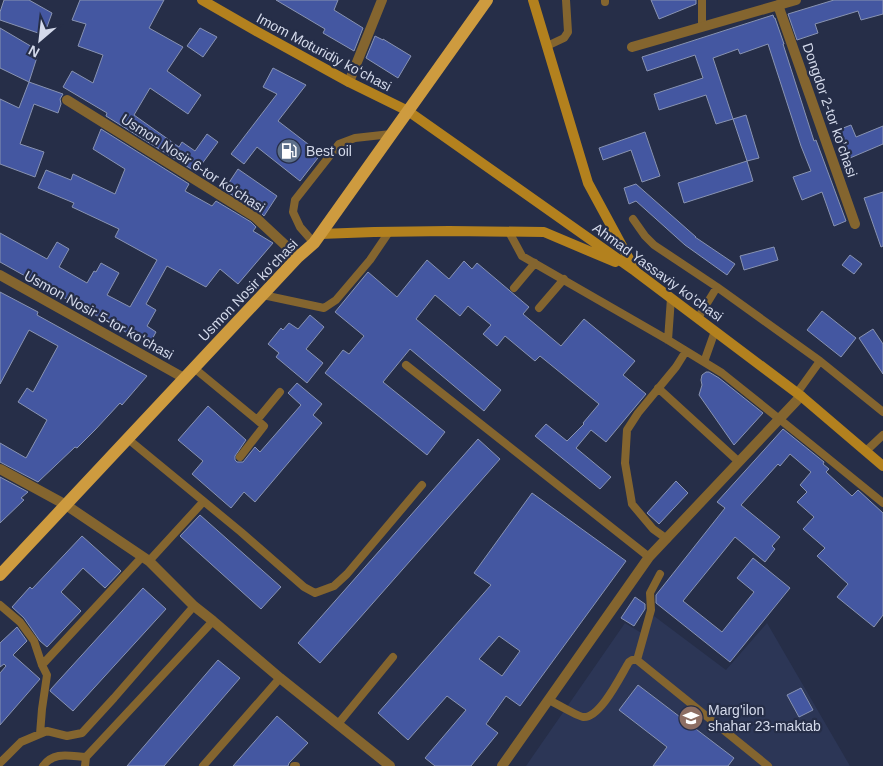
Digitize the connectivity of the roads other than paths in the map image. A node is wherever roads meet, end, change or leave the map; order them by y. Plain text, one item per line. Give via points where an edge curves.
1 (202, 0) edge
2 (382, 0) edge
3 (487, 0) edge
4 (533, 0) edge
5 (566, 0) edge
6 (702, 0) edge
7 (796, 0) edge
8 (778, 5) junction
9 (702, 27) junction
10 (547, 46) junction
11 (632, 47) dead end
12 (349, 82) junction
13 (67, 100) dead end
14 (408, 111) junction
15 (391, 134) junction
16 (633, 219) dead end
17 (855, 224) dead end
18 (389, 232) junction
19 (509, 232) junction
20 (317, 238) junction
21 (298, 257) junction
22 (535, 263) junction
23 (636, 271) junction
24 (0, 275) edge
25 (564, 279) junction
26 (717, 287) junction
27 (514, 288) dead end
28 (263, 294) junction
29 (671, 298) junction
30 (539, 308) dead end
31 (698, 318) junction
32 (715, 331) junction
33 (668, 340) junction
34 (686, 351) junction
35 (820, 361) junction
36 (704, 362) junction
37 (406, 365) dead end
38 (194, 368) junction
39 (184, 378) junction
40 (658, 388) junction
41 (280, 392) dead end
42 (799, 394) junction
43 (883, 412) edge
44 (779, 419) junction
45 (256, 420) junction
46 (883, 435) edge
47 (128, 439) junction
48 (866, 451) junction
49 (240, 458) dead end
50 (739, 462) junction
51 (883, 466) edge
52 (0, 468) edge
53 (422, 485) dead end
54 (203, 502) junction
55 (883, 503) edge
56 (66, 504) junction
57 (666, 539) junction
58 (649, 557) junction
59 (146, 559) junction
60 (660, 574) dead end
61 (0, 575) edge
62 (0, 605) edge
63 (194, 606) junction
64 (213, 622) junction
65 (393, 657) dead end
66 (637, 660) junction
67 (42, 665) junction
68 (280, 678) junction
69 (548, 700) junction
70 (338, 724) junction
71 (40, 734) junction
72 (86, 757) junction
73 (0, 763) edge
74 (42, 766) edge
75 (85, 766) edge
76 (203, 766) edge
77 (390, 766) edge
78 (502, 766) edge
79 (768, 766) edge

1 - 12 main road, Imom Moturidiy koʻchasi
2 - 12 street
3 - 14 main road, Usmon Nosir ko‘chasi
4 - 10 main road
5 - 10 lane via 568,32 564,38
6 - 9 lane
7 - 8 street
8 - 9 street
8 - 17 street, Dongdor 2-tor koʼchasi
9 - 11 street
10 - 23 main road via 588,183
12 - 14 main road, Imom Moturidiy koʻchasi
13 - 21 street, Usmon Nosir 6-tor koʻchasi via 255,217
14 - 15 main road, Usmon Nosir ko‘chasi
14 - 23 main road, Ahmad Yassaviy ko'chasi
15 - 20 main road, Usmon Nosir ko‘chasi
15 - 20 lane via 355,138 339,144 295,200 293,212 300,227
16 - 26 lane via 654,245
18 - 19 main road
18 - 20 main road
18 - 28 lane via 336,300 324,308
19 - 22 lane via 522,256
19 - 23 main road via 544,232
20 - 21 main road, Usmon Nosir ko‘chasi
21 - 28 main road, Usmon Nosir ko‘chasi
22 - 25 lane
22 - 27 lane
23 - 29 main road, Ahmad Yassaviy ko'chasi
24 - 39 street, Usmon Nosir 5-tor koʻchasi
25 - 30 lane
25 - 33 lane
26 - 31 lane
26 - 35 lane
28 - 38 main road, Usmon Nosir ko‘chasi
29 - 31 main road, Ahmad Yassaviy ko'chasi
29 - 33 lane
31 - 32 main road, Ahmad Yassaviy ko'chasi
32 - 36 lane
32 - 42 main road, Ahmad Yassaviy ko'chasi
33 - 34 lane
34 - 36 lane
34 - 40 lane
35 - 42 lane
35 - 43 lane
36 - 44 lane
37 - 58 lane
38 - 39 main road, Usmon Nosir ko‘chasi
38 - 45 lane
39 - 47 main road, Usmon Nosir ko‘chasi
40 - 50 lane
40 - 57 lane via 627,430 625,463 632,504
41 - 45 lane
42 - 44 street
42 - 48 main road, Ahmad Yassaviy ko'chasi
44 - 50 street
44 - 55 lane
45 - 49 lane via 264,426
46 - 48 lane
47 - 54 lane
47 - 56 main road, Usmon Nosir ko‘chasi
48 - 51 main road, Ahmad Yassaviy ko'chasi
50 - 57 street
52 - 56 street
53 - 54 lane via 347,574 334,586 315,593
54 - 59 lane
56 - 59 street
56 - 61 main road, Usmon Nosir ko‘chasi
57 - 58 street
58 - 69 street
59 - 63 street
59 - 67 lane
60 - 66 lane via 650,593 650,610
62 - 67 lane via 20,622 34,641
63 - 64 street
63 - 71 lane via 82,733 67,736 47,731
64 - 68 street
64 - 72 lane
65 - 70 lane
66 - 69 lane via 629,662 608,698 592,715 583,717
66 - 79 lane
67 - 71 lane via 47,675
68 - 70 street
68 - 76 lane
69 - 78 street
70 - 77 street
71 - 73 lane via 21,742
72 - 74 lane via 60,755 47,760
72 - 75 lane

